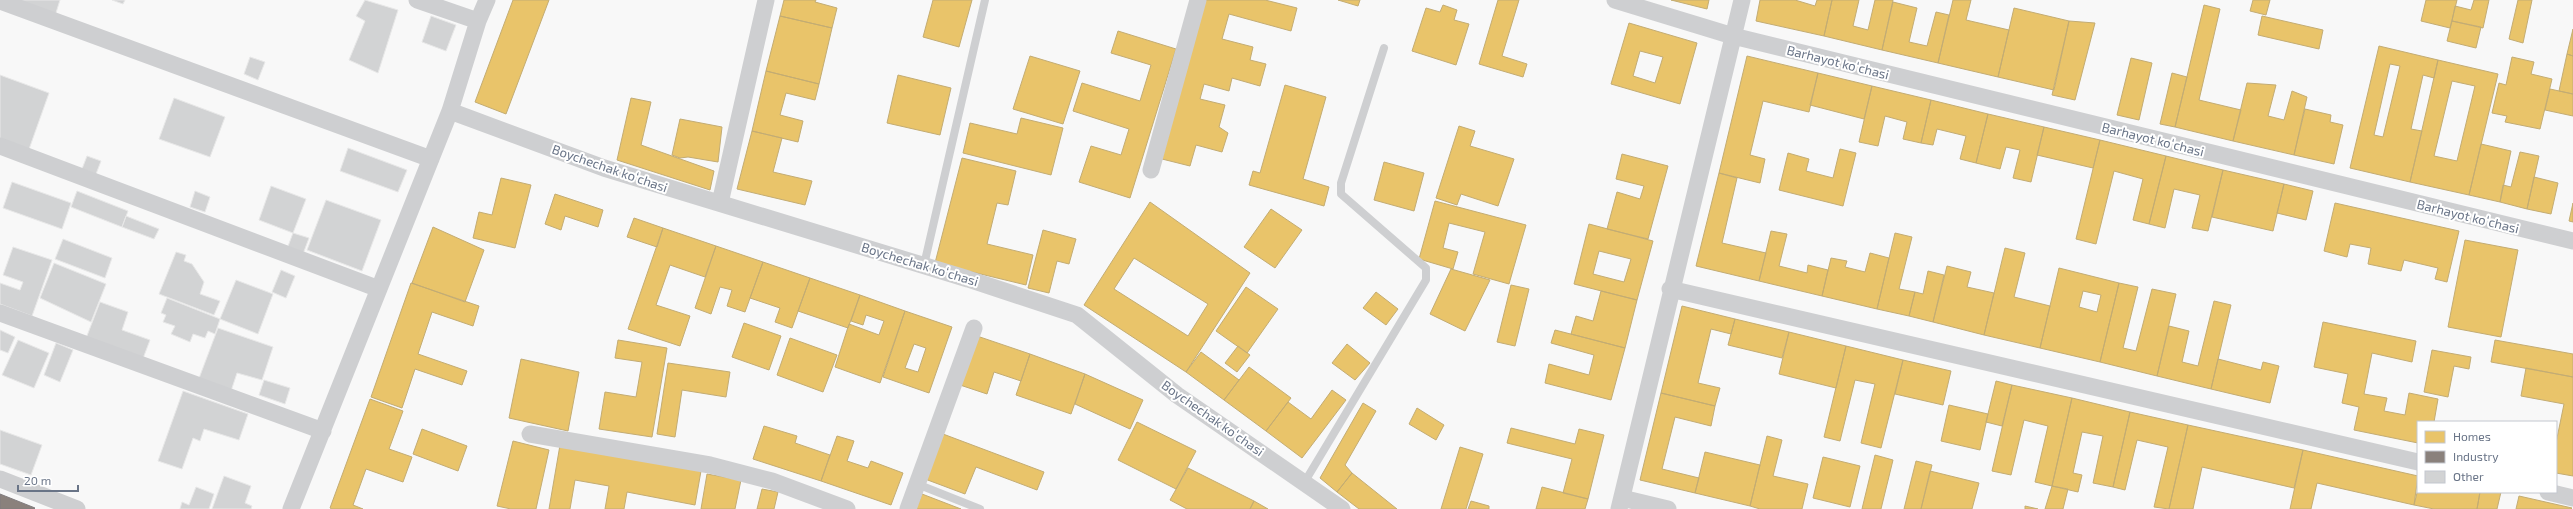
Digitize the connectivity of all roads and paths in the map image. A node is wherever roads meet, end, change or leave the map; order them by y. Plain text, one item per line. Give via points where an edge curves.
1 (0, 0) edge
2 (417, 0) edge
3 (487, 0) edge
4 (766, 0) edge
5 (986, 0) edge
6 (1198, 0) edge
7 (1615, 0) edge
8 (1742, 0) edge
9 (478, 21) junction
10 (1733, 36) junction
11 (1384, 48) dead end
12 (450, 111) junction
13 (0, 146) edge
14 (431, 159) junction
15 (1151, 170) dead end
16 (720, 203) junction
17 (2573, 242) edge
18 (924, 265) junction
19 (379, 289) junction
20 (1670, 289) junction
21 (0, 313) edge
22 (974, 328) dead end
23 (323, 431) junction
24 (530, 434) dead end
25 (2417, 462) edge
26 (0, 478) edge
27 (1304, 483) junction
28 (917, 484) junction
29 (2552, 493) edge
30 (2573, 498) edge
31 (1620, 504) edge
32 (77, 509) edge
33 (292, 509) edge
34 (847, 509) edge
35 (908, 509) edge
36 (980, 509) edge
37 (1342, 509) edge
38 (1668, 509) edge

1 - 14 street
2 - 9 street
3 - 9 street
4 - 16 street
5 - 18 lane
6 - 15 street
7 - 10 street, Barhayot koʻchasi
8 - 10 street
9 - 12 street
10 - 17 street, Barhayot koʻchasi
10 - 20 street
11 - 27 lane via 1341,183 1341,194 1426,268 1426,280
12 - 14 street
12 - 16 street, Boychechak koʻchasi via 604,168
13 - 19 street
14 - 19 street
16 - 18 street, Boychechak koʻchasi
18 - 27 street, Boychechak koʻchasi via 1077,315 1177,395
19 - 23 street
20 - 25 street
20 - 31 street
21 - 23 street
22 - 28 street
23 - 33 street
24 - 34 street via 710,465 772,481
26 - 32 street
27 - 37 street, Boychechak koʻchasi
28 - 35 street
28 - 36 lane
29 - 30 street
31 - 38 street

